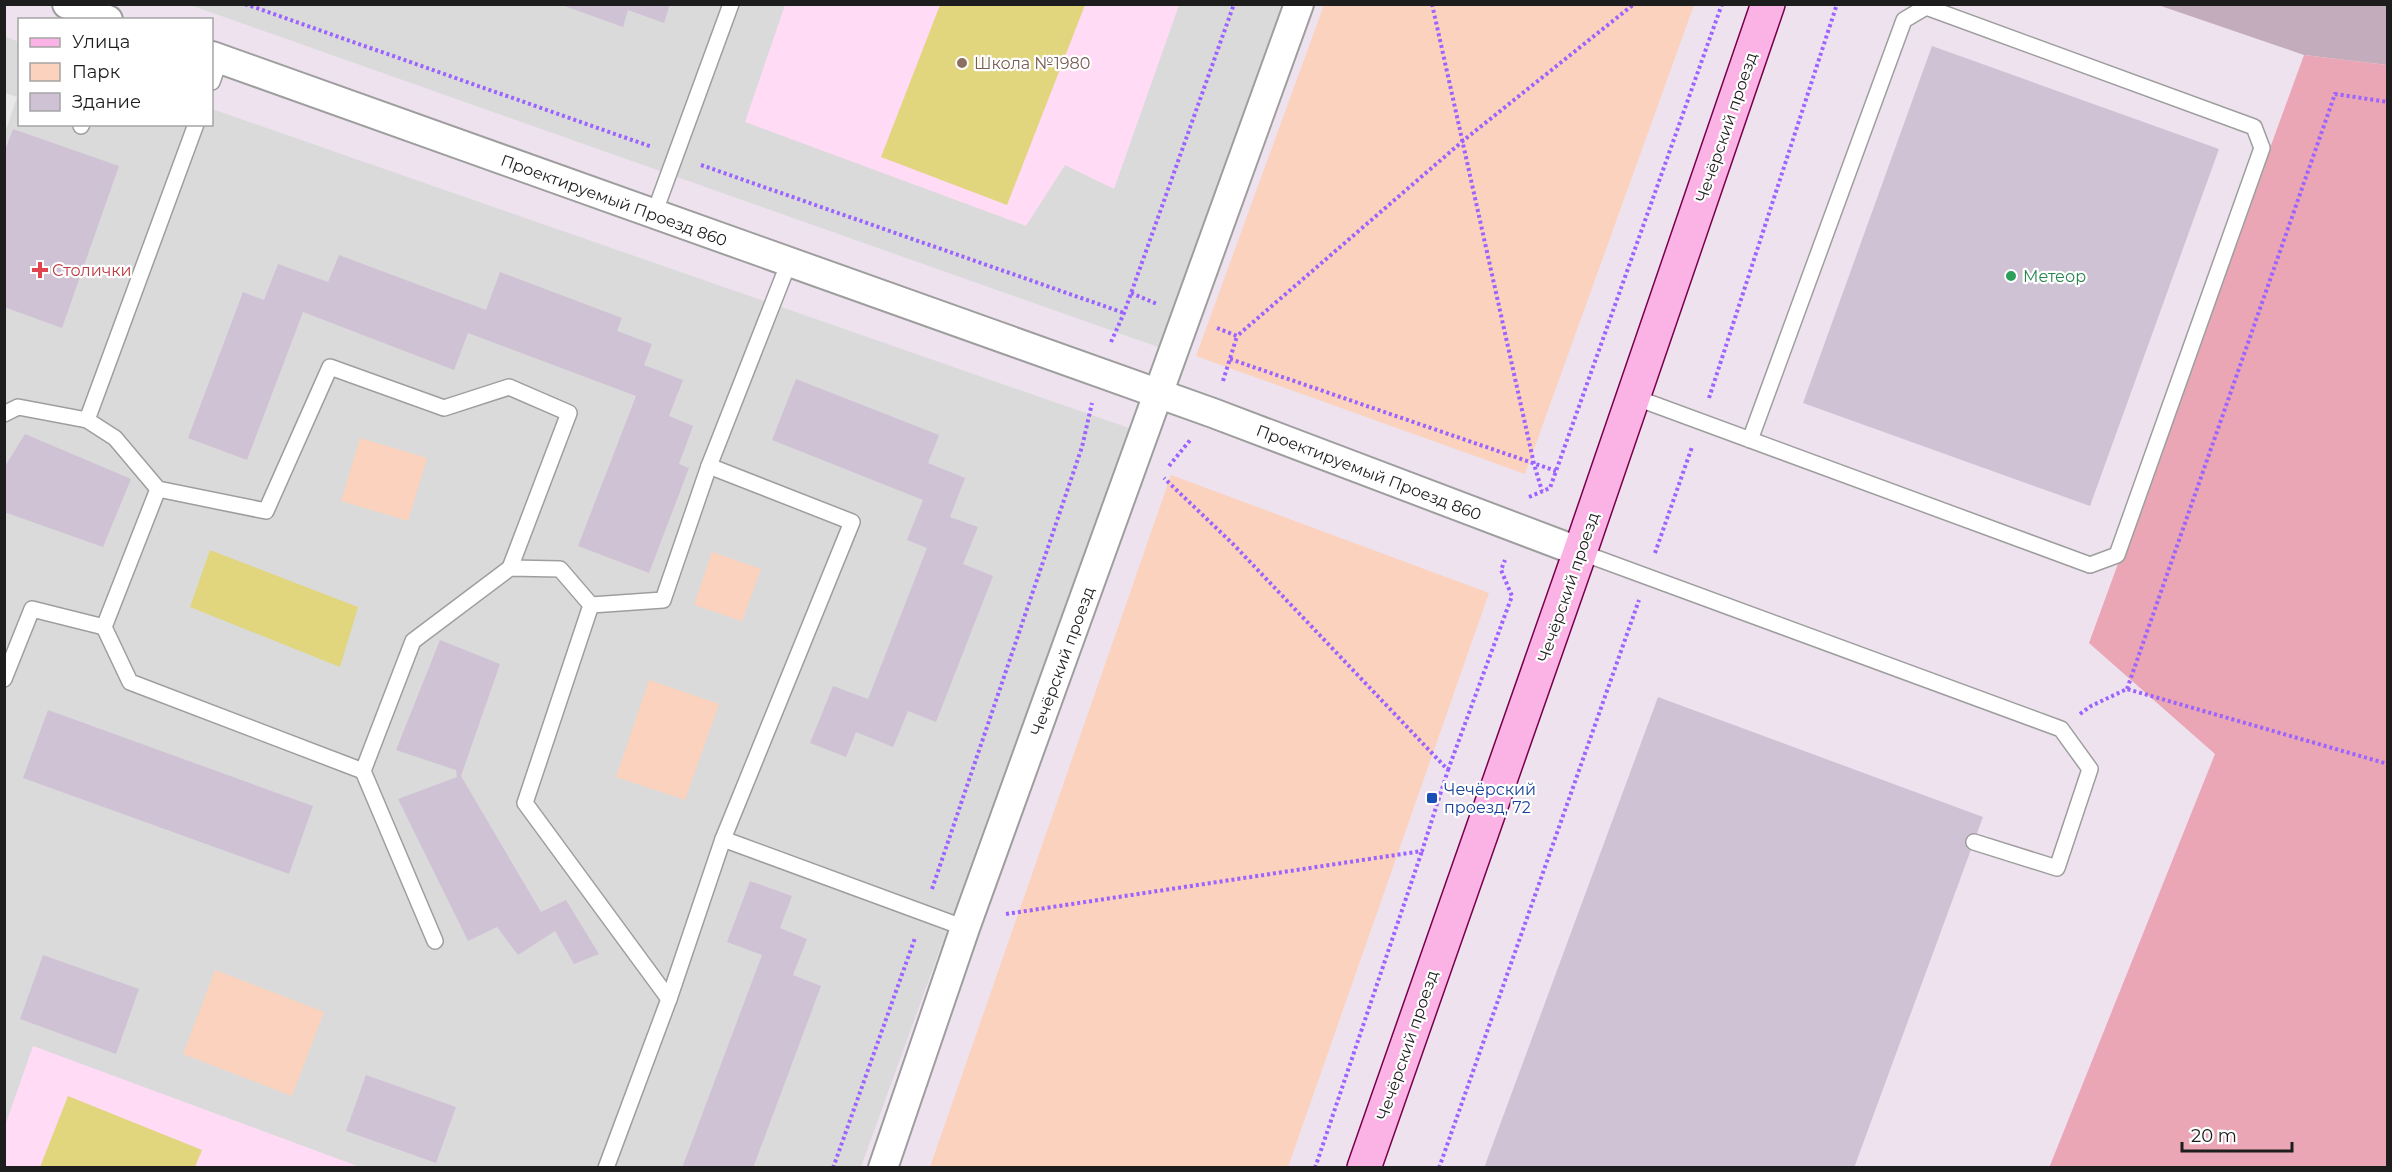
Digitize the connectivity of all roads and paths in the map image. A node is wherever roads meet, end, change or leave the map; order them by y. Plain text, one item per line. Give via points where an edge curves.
1 (731, 4) edge
2 (1234, 4) edge
3 (1299, 4) edge
4 (1432, 4) edge
5 (1634, 4) edge
6 (1722, 4) edge
7 (1768, 4) edge
8 (1837, 4) edge
9 (214, 66) edge
10 (2388, 102) edge
11 (195, 126) edge
12 (1464, 140) junction
13 (654, 214) junction
14 (789, 262) junction
15 (1627, 273) dead end
16 (1131, 293) junction
17 (1186, 316) junction
18 (1230, 359) dead end
19 (1098, 373) junction
20 (1158, 394) junction
21 (1634, 397) junction
22 (4, 414) edge
23 (87, 420) junction
24 (1701, 422) junction
25 (1750, 440) junction
26 (1534, 464) junction
27 (709, 466) junction
28 (1556, 471) dead end
29 (1161, 475) dead end
30 (158, 489) junction
31 (1542, 491) dead end
32 (1580, 552) junction
33 (510, 568) junction
34 (1647, 576) junction
35 (591, 605) junction
36 (104, 627) junction
37 (4, 679) edge
38 (2127, 689) junction
39 (2061, 729) junction
40 (2388, 764) edge
41 (363, 771) junction
42 (723, 839) junction
43 (1974, 842) dead end
44 (1422, 851) junction
45 (924, 913) junction
46 (1000, 915) dead end
47 (965, 928) junction
48 (435, 941) dead end
49 (669, 999) junction
50 (606, 1167) edge
51 (833, 1167) edge
52 (883, 1167) edge
53 (1315, 1167) edge
54 (1364, 1167) edge
55 (1439, 1167) edge

1 - 13 lane
2 - 16 path
3 - 17 street, Чечёрский проезд
4 - 12 path
5 - 12 path
6 - 15 path
7 - 21 main road, Чечёрский проезд
8 - 24 path
9 - 13 street, Проектируемый Проезд 860
10 - 38 path via 2335,94
11 - 23 lane
12 - 17 path via 1237,336
12 - 26 path
13 - 14 street, Проектируемый Проезд 860
14 - 19 street, Проектируемый Проезд 860
14 - 27 lane
16 - 17 path
16 - 19 path
17 - 20 street, Чечёрский проезд
18 - 26 path
19 - 20 street, Проектируемый Проезд 860
19 - 45 path via 1082,447
20 - 32 street, Проектируемый Проезд 860
20 - 47 street, Чечёрский проезд
21 - 24 lane
21 - 32 main road, Чечёрский проезд
22 - 23 lane via 18,407
23 - 30 lane via 115,438
24 - 25 lane
24 - 34 path
25 - 25 lane via 2090,565 2117,555 2262,148 2254,127 1926,7 1911,15 1904,20
26 - 28 path
26 - 31 path
27 - 35 lane via 663,600
27 - 42 lane via 852,522
29 - 44 path via 1234,545 1448,770
30 - 33 lane via 266,511 330,367 444,408 509,387 569,413
30 - 36 lane
32 - 34 lane
32 - 54 main road, Чечёрский проезд
33 - 35 lane via 560,569
33 - 41 lane via 413,641
34 - 39 lane
34 - 55 path
35 - 49 lane via 525,803
36 - 37 lane via 32,609
36 - 41 lane via 130,682
38 - 39 path via 2091,706
38 - 40 path
39 - 43 lane via 2090,769 2057,868
41 - 48 lane
42 - 45 lane
42 - 49 lane
44 - 46 path
44 - 53 path
45 - 47 lane
45 - 51 path
47 - 52 street, Чечёрский проезд
49 - 50 lane

